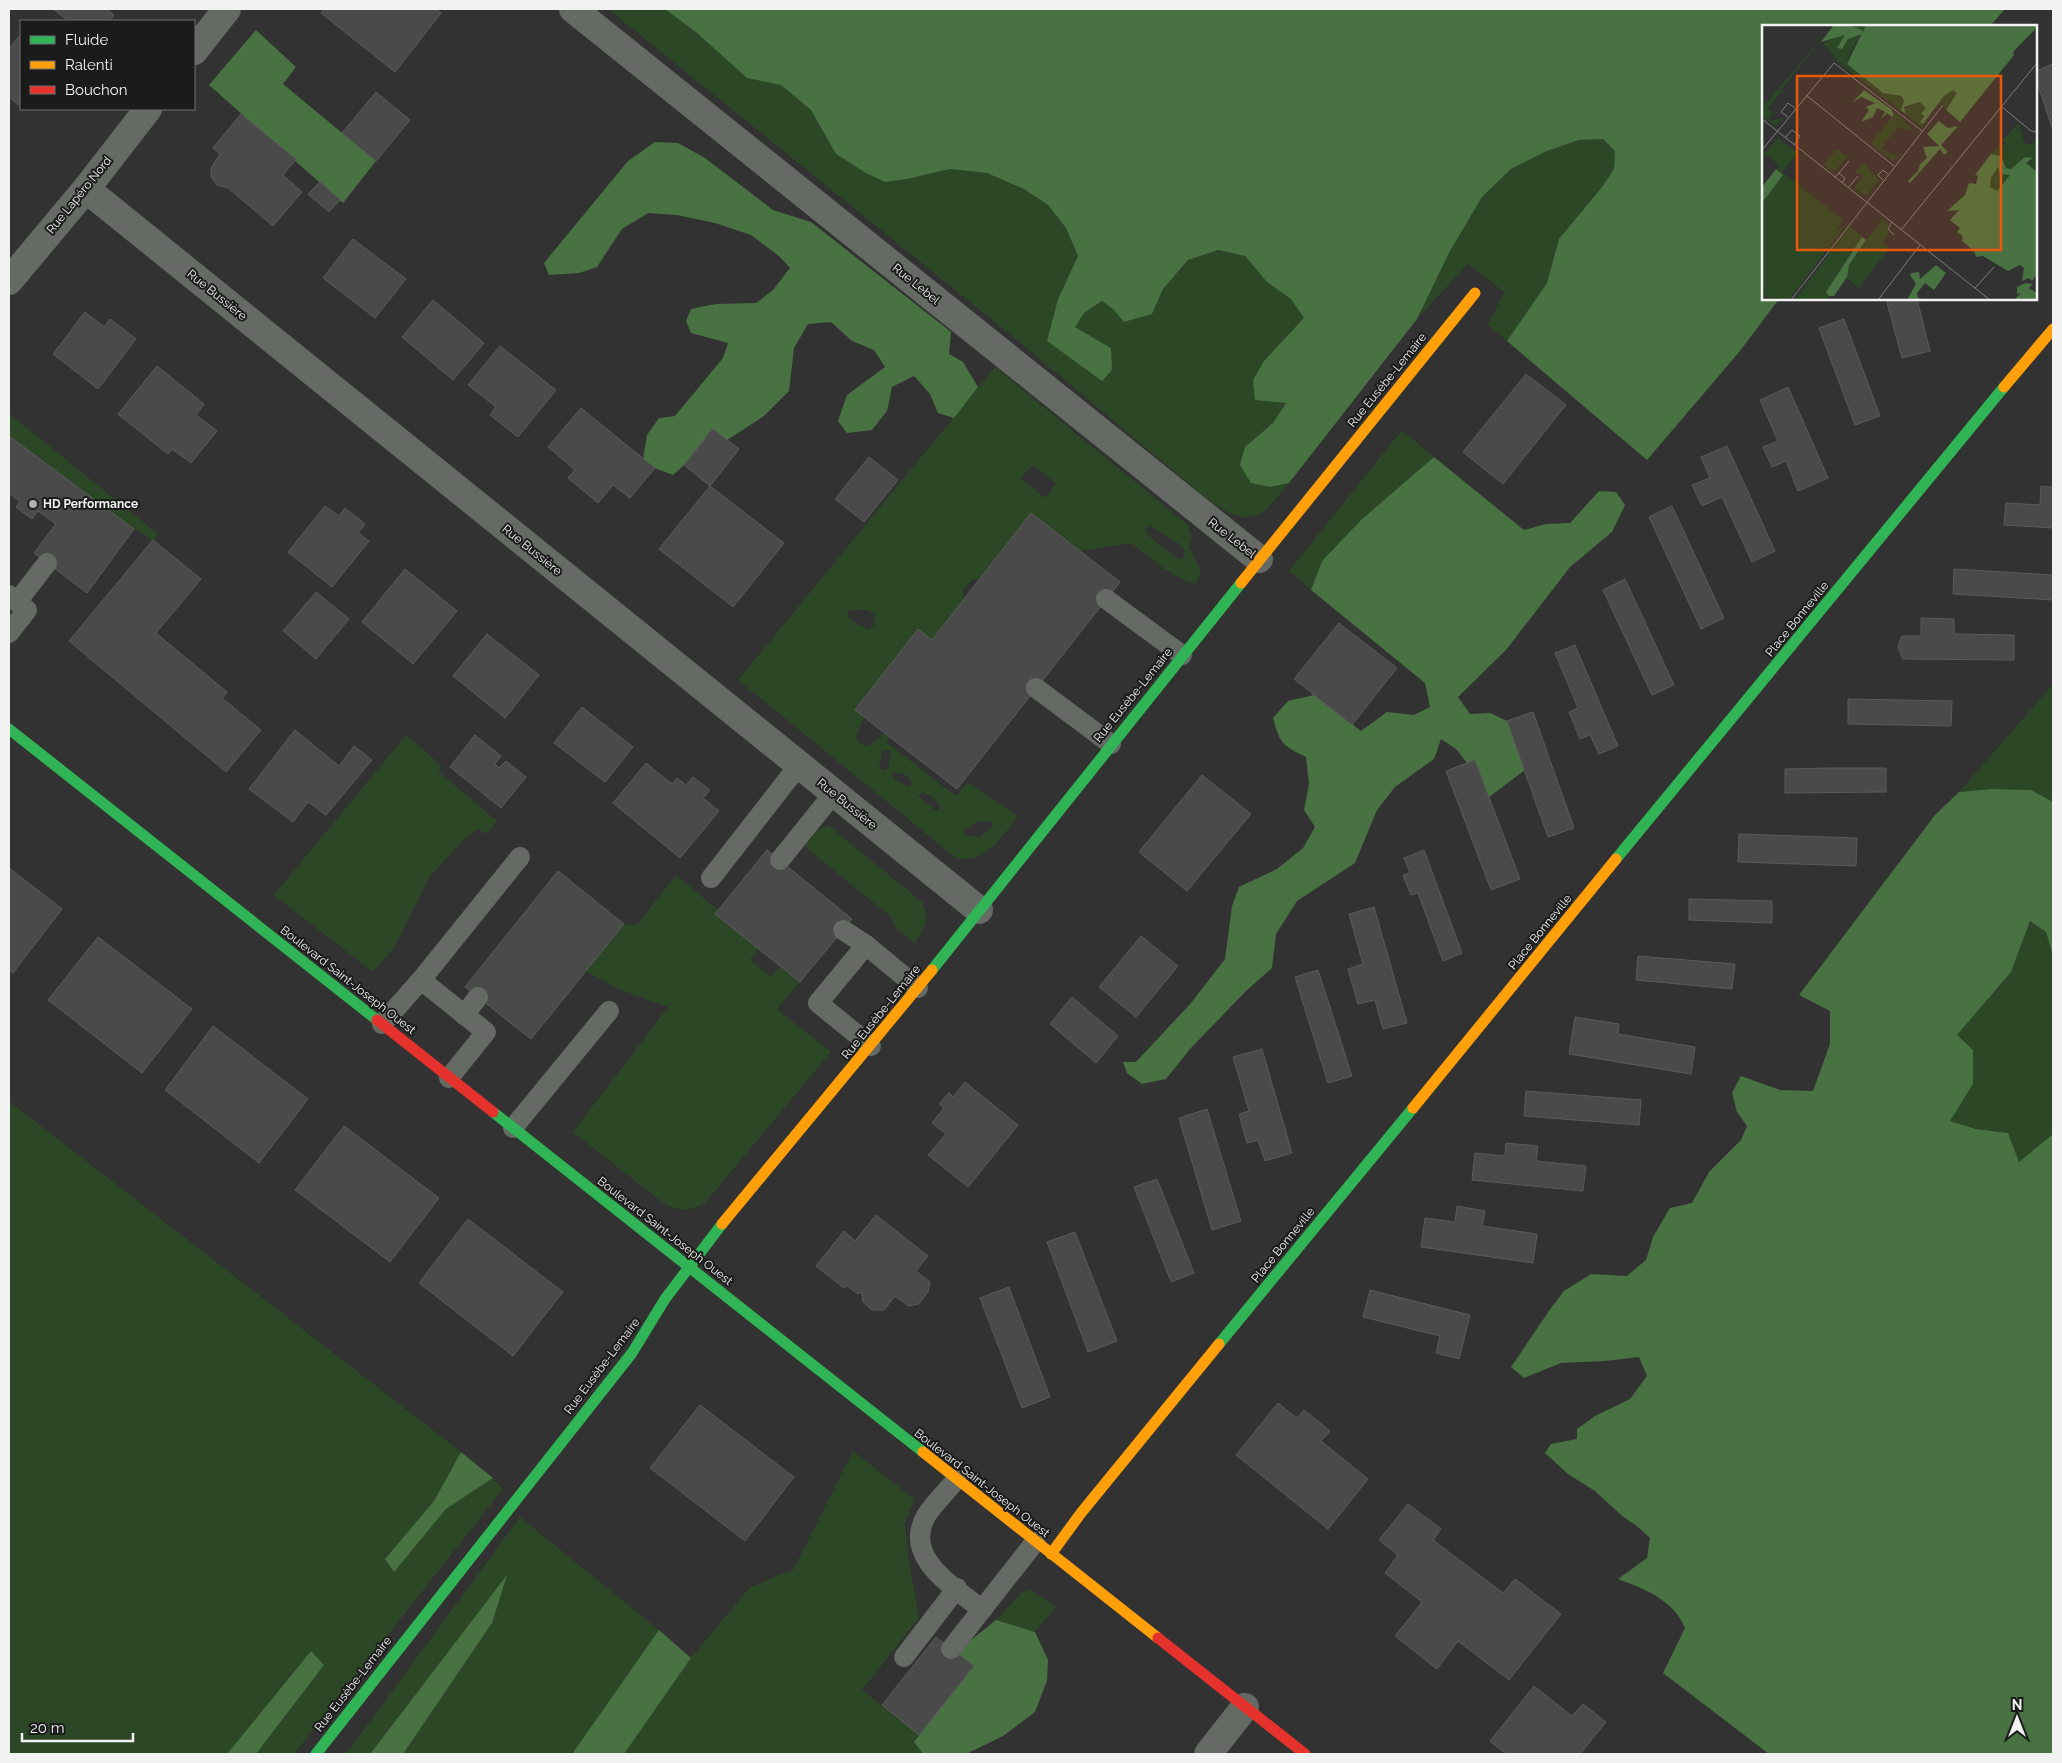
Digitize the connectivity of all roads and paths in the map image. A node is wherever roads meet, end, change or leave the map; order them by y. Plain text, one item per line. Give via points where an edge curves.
1 (227, 9) edge
2 (573, 9) edge
3 (195, 50) edge
4 (147, 110) edge
5 (86, 188) junction
6 (9, 281) edge
7 (1475, 293) dead end
8 (2053, 329) edge
9 (1259, 560) junction
10 (47, 563) dead end
11 (13, 598) edge
12 (1106, 599) dead end
13 (9, 633) edge
14 (1182, 655) junction
15 (1036, 688) dead end
16 (9, 729) edge
17 (1111, 744) junction
18 (799, 765) junction
19 (834, 793) junction
20 (520, 857) dead end
21 (780, 860) dead end
22 (711, 878) dead end
23 (979, 910) junction
24 (843, 930) dead end
25 (866, 945) junction
26 (421, 980) junction
27 (918, 988) junction
28 (478, 997) dead end
29 (609, 1011) dead end
30 (464, 1015) junction
31 (382, 1024) junction
32 (871, 1046) junction
33 (449, 1078) junction
34 (513, 1128) junction
35 (689, 1268) junction
36 (956, 1480) junction
37 (1043, 1548) junction
38 (957, 1588) junction
39 (982, 1610) junction
40 (951, 1648) dead end
41 (904, 1657) dead end
42 (1245, 1707) junction
43 (316, 1754) edge
44 (1208, 1754) edge
45 (1305, 1754) edge

1 - 3 street
2 - 9 street, Rue Lebel
4 - 5 street, Rue Lapéro Nord
5 - 6 street, Rue Lapéro Nord
5 - 18 street, Rue Bussière
7 - 9 street, Rue Eusèbe-Lemaire
8 - 37 street, Place Bonneville via 1088,1505
9 - 14 street, Rue Eusèbe-Lemaire
10 - 11 lane
11 - 13 lane via 27,610
12 - 14 lane
14 - 17 street, Rue Eusèbe-Lemaire
15 - 17 lane
16 - 31 street, Boulevard Saint-Joseph Ouest
17 - 23 street, Rue Eusèbe-Lemaire
18 - 19 street, Rue Bussière
18 - 22 lane
19 - 21 lane
19 - 23 street, Rue Bussière
20 - 26 lane
23 - 27 street, Rue Eusèbe-Lemaire
24 - 25 lane
25 - 27 lane
25 - 32 lane via 818,1003
26 - 30 lane
26 - 31 lane
27 - 32 street, Rue Eusèbe-Lemaire
28 - 30 lane
29 - 34 lane
30 - 33 lane via 486,1032
31 - 33 street, Boulevard Saint-Joseph Ouest
32 - 35 street, Rue Eusèbe-Lemaire
33 - 34 street, Boulevard Saint-Joseph Ouest
34 - 35 street, Boulevard Saint-Joseph Ouest
35 - 36 street, Boulevard Saint-Joseph Ouest
35 - 43 street, Rue Eusèbe-Lemaire via 665,1299 632,1353
36 - 37 street, Boulevard Saint-Joseph Ouest
36 - 38 lane via 926,1515 920,1531 921,1549 931,1567
37 - 39 lane
37 - 42 street, Boulevard Saint-Joseph Ouest
38 - 39 lane
38 - 41 lane
39 - 40 lane
42 - 44 street
42 - 45 street, Boulevard Saint-Joseph Ouest

